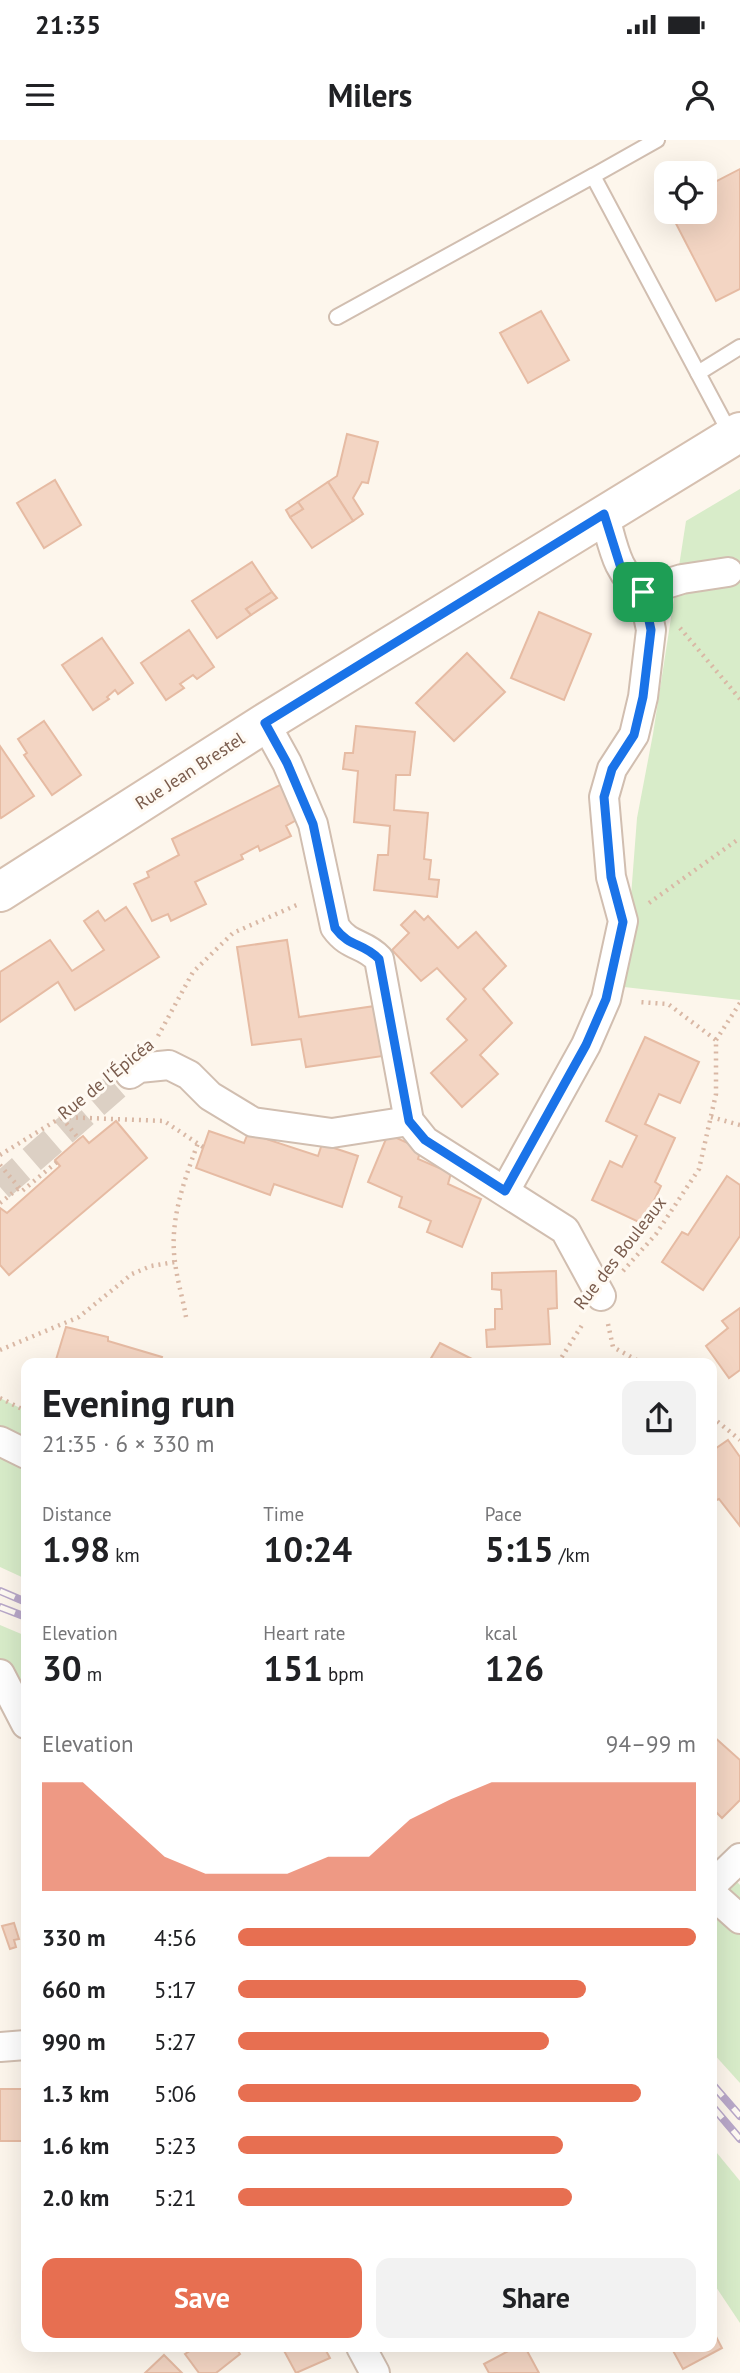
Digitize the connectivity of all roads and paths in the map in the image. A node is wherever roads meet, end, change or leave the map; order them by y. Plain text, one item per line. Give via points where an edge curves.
1 (657, 140) edge
2 (593, 176) junction
3 (337, 317) dead end
4 (740, 347) edge
5 (698, 373) junction
6 (736, 434) edge
7 (604, 514) junction
8 (728, 572) dead end
9 (645, 602) junction
10 (740, 699) edge
11 (265, 723) junction
12 (740, 838) edge
13 (0, 892) edge
14 (326, 892) junction
15 (623, 922) junction
16 (606, 999) junction
17 (740, 1003) edge
18 (157, 1039) dead end
19 (716, 1040) junction
20 (118, 1077) joint
21 (61, 1117) junction
22 (711, 1118) junction
23 (409, 1121) junction
24 (740, 1125) edge
25 (79, 1139) dead end
26 (0, 1155) edge
27 (57, 1162) dead end
28 (0, 1165) edge
29 (19, 1188) junction
30 (505, 1191) junction
31 (0, 1203) edge
32 (174, 1262) junction
33 (601, 1296) junction
34 (186, 1317) dead end
35 (0, 1350) edge
36 (561, 1358) edge
37 (633, 1358) edge
38 (0, 1398) edge
39 (21, 1408) edge
40 (717, 1421) edge
41 (740, 1440) edge
42 (0, 1441) edge
43 (21, 1452) edge
44 (0, 1674) edge
45 (21, 1714) edge
46 (740, 1858) edge
47 (717, 1880) edge
48 (717, 1898) edge
49 (740, 1919) edge
50 (21, 2046) edge
51 (0, 2047) edge
52 (364, 2352) edge
53 (375, 2373) edge

1 - 2 lane
2 - 3 lane
2 - 5 lane
4 - 5 lane
5 - 6 lane
6 - 7 street, Rue Jean Brestel
7 - 9 street via 620,565
7 - 11 street, Rue Jean Brestel
8 - 9 street via 682,579
9 - 10 path via 684,629
9 - 15 street via 651,630 643,697 634,735 612,769 604,797 611,877
11 - 13 street, Rue Jean Brestel
11 - 14 street via 313,824
12 - 15 path
14 - 18 path, Rue de l'Épicéa via 233,933 193,972
14 - 23 street via 335,928 345,941 369,948 379,959
15 - 16 street
16 - 19 path via 668,1004
16 - 30 street via 586,1045
17 - 19 path
19 - 22 path, Rue des Bouleaux
20 - 21 path, Rue de l'Épicéa
20 - 23 street, Rue de l'Épicéa via 139,1068 169,1065 253,1122 332,1133
21 - 25 path
21 - 26 path, Rue de l'Épicéa
21 - 32 path via 164,1121 200,1145 178,1203
22 - 24 path
22 - 33 path, Rue des Bouleaux via 699,1169 656,1234
23 - 30 street via 425,1140
27 - 29 path via 22,1191
28 - 29 path
29 - 31 path
30 - 33 street via 565,1230
32 - 34 path
32 - 35 path via 132,1274 79,1317
33 - 36 path, Rue des Bouleaux
33 - 37 path via 613,1347
38 - 39 path
40 - 41 path
42 - 43 street
44 - 45 street
46 - 47 street
48 - 49 street
50 - 51 street
52 - 53 street

